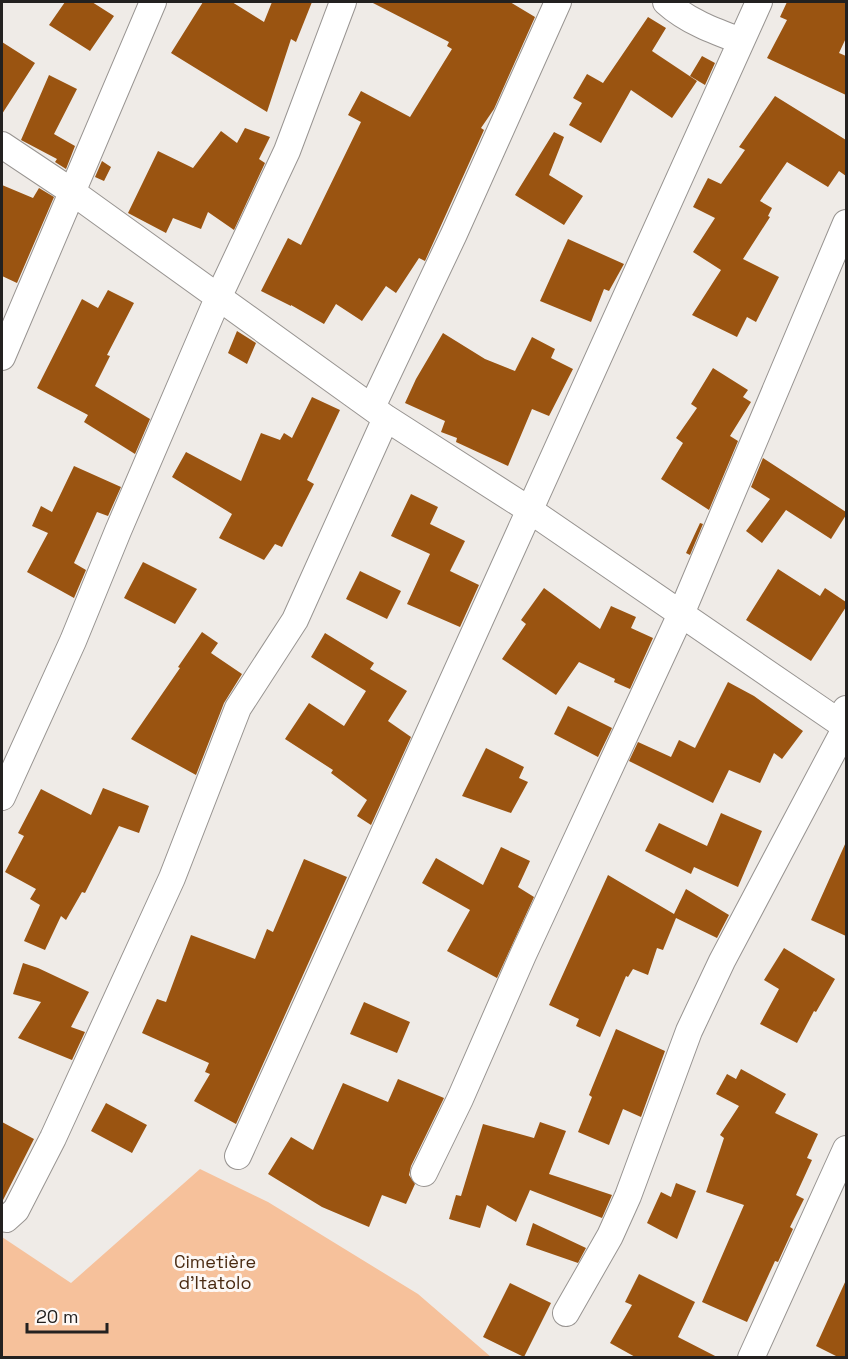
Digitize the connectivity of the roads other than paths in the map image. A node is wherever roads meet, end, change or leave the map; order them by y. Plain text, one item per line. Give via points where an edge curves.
1 (153, 2) edge
2 (343, 2) edge
3 (558, 2) edge
4 (666, 2) edge
5 (759, 2) edge
6 (741, 41) junction
7 (2, 145) edge
8 (70, 191) junction
9 (846, 223) edge
10 (218, 298) junction
11 (2, 357) edge
12 (379, 413) junction
13 (528, 509) junction
14 (681, 614) junction
15 (846, 721) edge
16 (2, 797) edge
17 (846, 1149) edge
18 (238, 1156) dead end
19 (424, 1173) dead end
20 (2, 1218) edge
21 (566, 1313) dead end
22 (752, 1358) edge

1 - 8 street
2 - 10 street via 287,151
3 - 12 street
4 - 6 street via 702,26
5 - 6 street
6 - 13 street
7 - 8 street
8 - 10 street
8 - 11 street
9 - 14 street
10 - 12 street
10 - 16 street via 77,632
12 - 13 street
12 - 20 street via 295,620 238,708 178,864 53,1138 16,1210
13 - 14 street
13 - 18 street
14 - 15 street
14 - 19 street
15 - 21 street via 689,1030 628,1196
17 - 22 street

